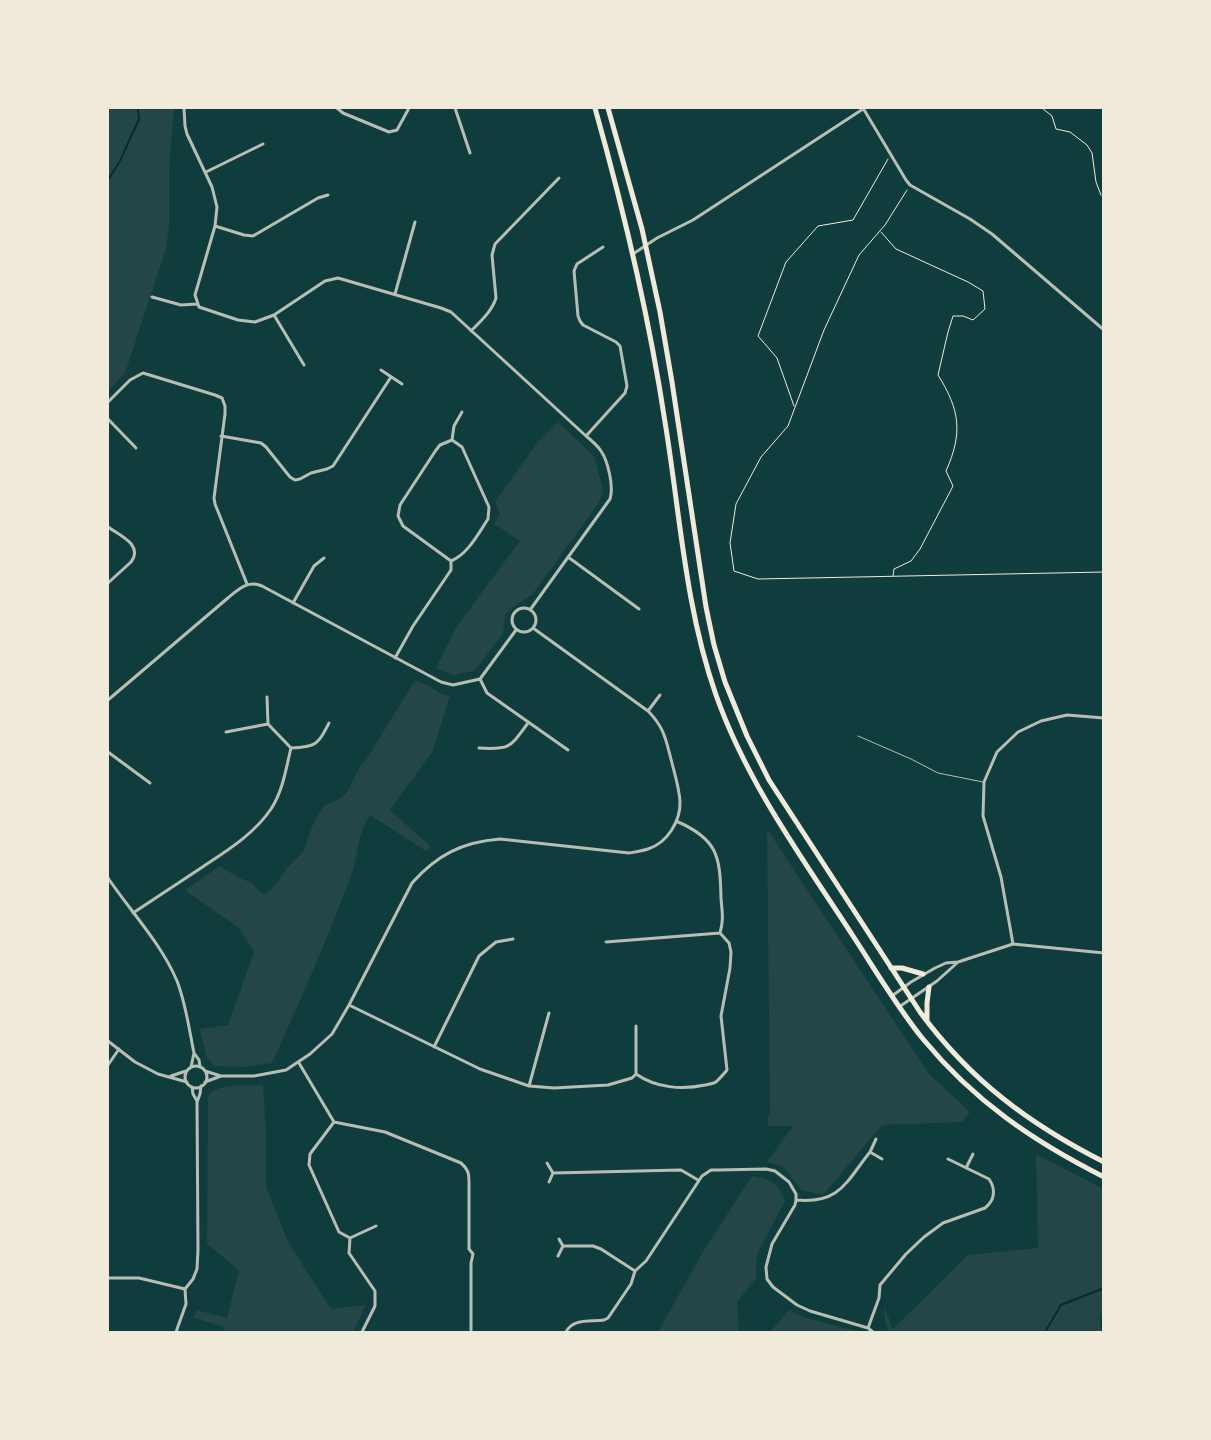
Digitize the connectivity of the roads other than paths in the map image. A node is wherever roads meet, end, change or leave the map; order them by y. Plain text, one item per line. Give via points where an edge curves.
1 (184, 108) edge
2 (337, 108) edge
3 (408, 108) edge
4 (455, 108) edge
5 (595, 108) edge
6 (608, 108) edge
7 (863, 108) edge
8 (263, 144) dead end
9 (470, 153) dead end
10 (206, 172) junction
11 (559, 178) dead end
12 (328, 195) dead end
13 (415, 222) dead end
14 (215, 226) junction
15 (645, 246) junction
16 (603, 248) dead end
17 (633, 254) junction
18 (395, 294) junction
19 (152, 297) dead end
20 (197, 304) junction
21 (274, 314) junction
22 (1104, 330) edge
23 (471, 331) junction
24 (304, 365) dead end
25 (381, 370) dead end
26 (391, 377) junction
27 (402, 384) dead end
28 (108, 402) edge
29 (462, 412) dead end
30 (108, 418) edge
31 (221, 436) junction
32 (586, 436) junction
33 (452, 440) junction
34 (136, 448) dead end
35 (108, 527) edge
36 (568, 557) junction
37 (324, 558) dead end
38 (451, 561) junction
39 (108, 583) edge
40 (247, 584) junction
41 (293, 603) junction
42 (639, 609) dead end
43 (530, 610) junction
44 (533, 628) junction
45 (516, 630) junction
46 (395, 658) junction
47 (480, 678) junction
48 (660, 695) dead end
49 (268, 697) dead end
50 (108, 700) edge
51 (648, 711) junction
52 (1104, 718) edge
53 (329, 723) dead end
54 (528, 723) junction
55 (268, 724) junction
56 (226, 732) dead end
57 (858, 736) dead end
58 (292, 748) junction
59 (480, 748) dead end
60 (568, 750) dead end
61 (108, 752) edge
62 (984, 782) junction
63 (150, 783) dead end
64 (676, 821) junction
65 (108, 878) edge
66 (133, 913) junction
67 (720, 933) junction
68 (513, 940) dead end
69 (606, 942) dead end
70 (1013, 944) junction
71 (1104, 954) edge
72 (958, 962) junction
73 (892, 968) junction
74 (923, 974) junction
75 (904, 987) junction
76 (929, 987) junction
77 (892, 996) junction
78 (912, 999) junction
79 (349, 1006) junction
80 (899, 1006) junction
81 (549, 1012) dead end
82 (927, 1021) junction
83 (636, 1026) dead end
84 (108, 1041) edge
85 (434, 1047) junction
86 (119, 1050) junction
87 (194, 1053) junction
88 (299, 1063) junction
89 (108, 1065) edge
90 (191, 1067) junction
91 (200, 1067) junction
92 (187, 1071) junction
93 (205, 1071) junction
94 (636, 1074) junction
95 (170, 1076) junction
96 (221, 1076) junction
97 (187, 1082) junction
98 (205, 1082) junction
99 (201, 1086) junction
100 (529, 1086) junction
101 (192, 1087) junction
102 (197, 1102) junction
103 (334, 1122) junction
104 (876, 1139) dead end
105 (870, 1152) junction
106 (973, 1154) dead end
107 (882, 1159) dead end
108 (948, 1159) dead end
109 (1104, 1162) edge
110 (547, 1163) dead end
111 (966, 1168) junction
112 (553, 1172) junction
113 (1104, 1177) edge
114 (698, 1180) junction
115 (549, 1182) dead end
116 (796, 1200) junction
117 (376, 1226) dead end
118 (350, 1238) junction
119 (559, 1239) dead end
120 (564, 1246) junction
121 (558, 1256) dead end
122 (635, 1271) junction
123 (108, 1278) edge
124 (185, 1289) junction
125 (868, 1328) junction
126 (176, 1332) edge
127 (362, 1332) edge
128 (472, 1332) edge
129 (566, 1332) edge
130 (873, 1332) edge

1 - 10 street via 187,134
2 - 3 street via 388,132 397,130
4 - 9 street
5 - 17 highway
6 - 15 highway
7 - 15 street via 693,220
7 - 22 street via 910,186 992,234
8 - 10 street
10 - 14 street via 217,202
11 - 23 street via 495,244 492,255 496,298 491,310
12 - 14 street via 253,236
13 - 18 street
14 - 20 street via 195,295
15 - 17 street
15 - 73 highway via 666,348 706,607 725,682 769,780
16 - 32 street via 577,264 574,271 578,316 583,325 620,346 627,386 625,394
17 - 77 highway via 659,384 694,616 716,696 738,750 764,799
18 - 21 street via 345,278 332,278
18 - 23 street via 451,312
19 - 20 street via 181,305
20 - 21 street via 205,310 248,322
21 - 24 street
23 - 32 street
25 - 26 street
26 - 27 street
26 - 31 street via 328,470 294,480 260,443
28 - 31 street via 130,380 143,373 151,375 222,398 225,406
29 - 33 street via 454,426
30 - 34 street
31 - 40 street via 214,498
32 - 36 street via 601,451 612,494
33 - 38 street via 462,447 467,456 490,513 468,548
33 - 38 street via 436,450 400,505 398,516 403,526
35 - 39 street via 132,544 135,550 131,562
36 - 42 street
36 - 43 street
37 - 41 street via 314,566
38 - 46 street via 451,570
40 - 41 street via 257,584
40 - 50 street
41 - 46 street
43 - 44 street via 536,618
43 - 45 street via 521,609 514,613 512,622
44 - 45 street via 523,632
44 - 51 street
45 - 47 street
46 - 47 street via 448,685
47 - 54 street via 487,693
48 - 51 street
49 - 55 street
51 - 64 street via 661,726 666,739 679,791 680,809
52 - 62 street via 1067,715 1041,721 1018,732 996,752
53 - 58 street via 316,744
54 - 59 street via 508,747 501,750
54 - 60 street
55 - 56 street
55 - 58 street
57 - 62 lane via 938,773
58 - 66 street via 281,791 259,824 244,838
61 - 63 street
62 - 70 street via 983,816 1001,877
64 - 67 street via 707,839 716,851 724,919
64 - 79 street via 668,835 655,846 629,853 500,839 468,844 448,853 427,866 412,883
65 - 66 street
66 - 87 street via 152,937 176,981
67 - 69 street
67 - 94 street via 729,943 731,952 721,1016 727,1070 715,1083 694,1088 662,1085
68 - 85 street via 496,942 479,956
70 - 71 street
70 - 72 street
72 - 74 street via 946,963
72 - 76 street
73 - 74 highway
73 - 75 highway
74 - 75 street
75 - 77 street
75 - 78 highway
76 - 78 street
76 - 82 highway
77 - 80 highway
78 - 80 street
78 - 82 highway
79 - 85 street
79 - 88 street via 332,1034
80 - 113 highway via 940,1058 989,1106 1035,1139
81 - 100 street
82 - 109 highway via 996,1094 1055,1136
83 - 94 street
84 - 86 street
85 - 100 street via 480,1069
86 - 89 street
86 - 95 street via 158,1074
87 - 90 street
87 - 91 street
88 - 96 street via 269,1074
88 - 103 street
90 - 91 street
90 - 92 street
91 - 93 street
92 - 95 street
92 - 97 street
93 - 96 street
93 - 98 street
94 - 100 street via 608,1085
95 - 97 street
96 - 98 street
97 - 101 street
98 - 99 street
99 - 101 street
99 - 102 street
101 - 102 street
102 - 124 street via 197,1268
103 - 118 street via 310,1154 309,1165 339,1232
103 - 128 street via 393,1135 467,1167 469,1249 473,1254
104 - 105 street
105 - 107 street
105 - 116 street via 838,1192 829,1198
106 - 111 street
108 - 111 street
110 - 112 street
111 - 125 street via 989,1179 993,1185 991,1203 935,1228 906,1254 880,1285 879,1298
112 - 114 street via 681,1170
112 - 115 street
114 - 116 street via 711,1170 766,1169 775,1171 789,1182
114 - 122 street via 646,1261
116 - 125 street via 772,1244 766,1267 767,1279 797,1305
117 - 118 street
118 - 127 street via 349,1253 375,1291 375,1306
119 - 120 street
120 - 121 street
120 - 122 street via 593,1246
122 - 129 street via 631,1284 608,1318 574,1323
123 - 124 street via 139,1278
124 - 126 street via 186,1304
125 - 130 street

